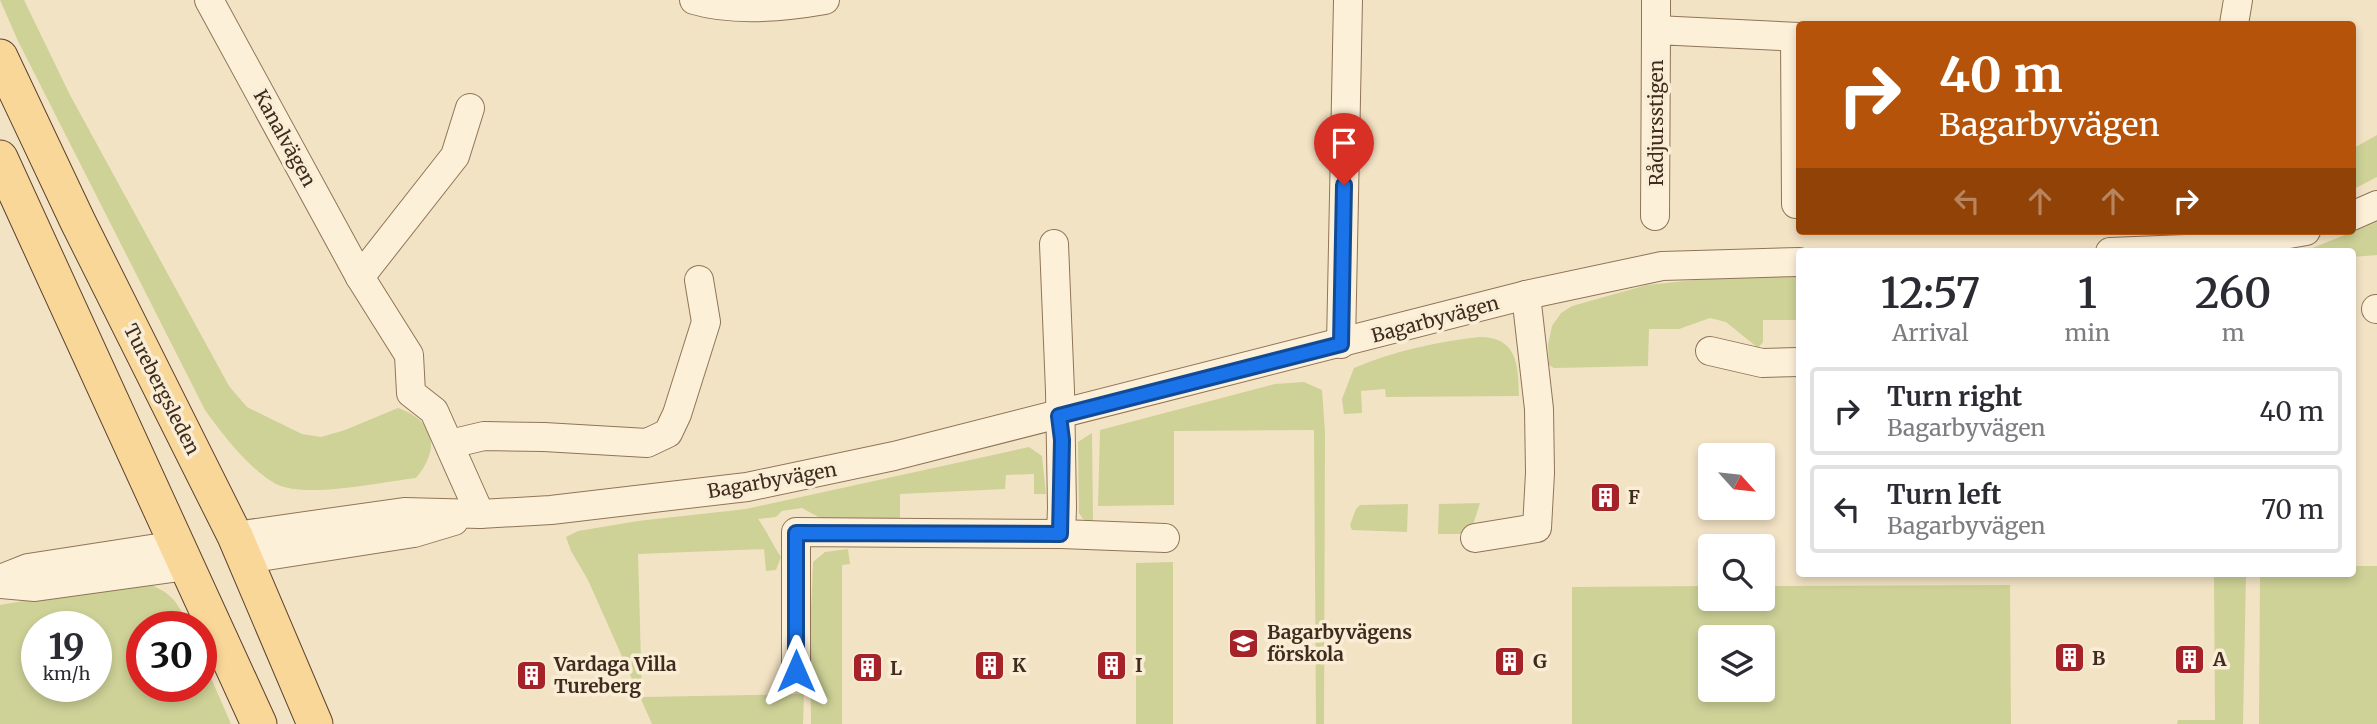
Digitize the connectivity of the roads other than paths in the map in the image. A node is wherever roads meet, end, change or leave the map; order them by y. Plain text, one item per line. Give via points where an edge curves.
1 (209, 0) edge
2 (694, 0) edge
3 (825, 0) edge
4 (1348, 0) edge
5 (1656, 0) edge
6 (2238, 0) edge
7 (2234, 21) edge
8 (1656, 30) junction
9 (1796, 37) edge
10 (0, 57) edge
11 (470, 108) dead end
12 (0, 158) edge
13 (2377, 205) edge
14 (2356, 214) edge
15 (1656, 216) dead end
16 (2259, 235) edge
17 (2212, 239) edge
18 (1054, 244) dead end
19 (2141, 248) edge
20 (1796, 262) edge
21 (360, 277) junction
22 (699, 281) dead end
23 (1527, 295) junction
24 (1341, 344) junction
25 (1710, 351) dead end
26 (1796, 362) edge
27 (1059, 416) junction
28 (450, 444) junction
29 (480, 513) junction
30 (1060, 534) junction
31 (1165, 538) dead end
32 (1475, 538) dead end
33 (241, 547) junction
34 (182, 556) junction
35 (0, 582) edge
36 (796, 671) dead end
37 (259, 724) edge
38 (315, 724) edge

1 - 21 street, Kanalvägen
2 - 3 street via 785,7
4 - 24 street
5 - 8 street, Rådjursstigen
6 - 7 street
8 - 9 street
8 - 15 street, Rådjursstigen
10 - 33 main road, Turebergsleden
11 - 21 street via 455,156
12 - 34 main road
13 - 14 street
16 - 17 street
17 - 19 street
18 - 27 street
20 - 23 street, Bagarbyvägen via 1662,266
21 - 28 street, Kanalvägen via 409,355 411,393 434,411
22 - 28 street via 706,322 668,433 647,443 484,436
23 - 24 street, Bagarbyvägen
23 - 32 street, Bagarbyvägen via 1539,409 1537,528
24 - 27 street, Bagarbyvägen
25 - 26 street via 1762,363
27 - 29 street, Bagarbyvägen via 747,487 551,510
27 - 30 street
28 - 29 street, Kanalvägen
29 - 33 street, Bagarbyvägen via 404,512
30 - 31 street
30 - 36 street via 796,533
33 - 34 main road
33 - 38 main road, Turebergsleden
34 - 35 street via 35,587
34 - 37 main road

